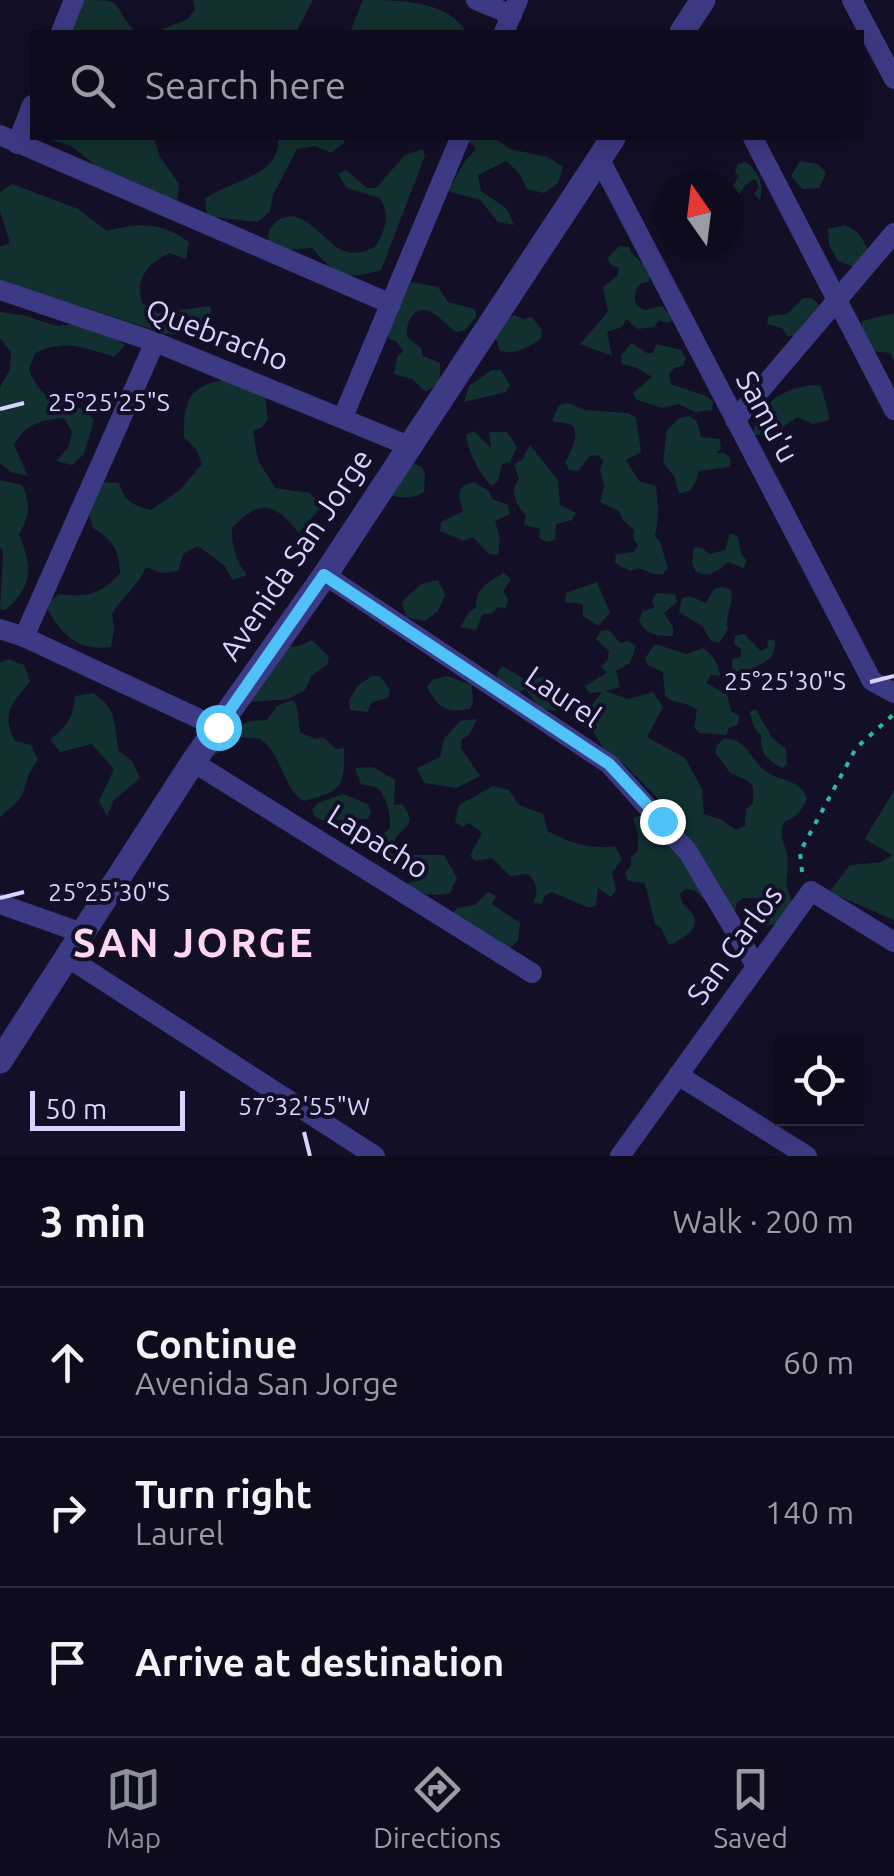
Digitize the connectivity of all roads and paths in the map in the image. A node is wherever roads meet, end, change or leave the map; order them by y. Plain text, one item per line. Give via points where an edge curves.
1 (74, 0) edge
2 (476, 0) edge
3 (852, 0) edge
4 (511, 16) edge
5 (62, 30) edge
6 (894, 79) edge
7 (30, 109) edge
8 (9, 140) edge
9 (459, 140) edge
10 (754, 140) edge
11 (606, 148) edge
12 (894, 233) edge
13 (0, 290) edge
14 (838, 302) junction
15 (391, 304) junction
16 (155, 342) junction
17 (894, 410) edge
18 (344, 417) junction
19 (735, 420) junction
20 (409, 446) junction
21 (324, 575) junction
22 (0, 629) edge
23 (24, 636) junction
24 (894, 693) edge
25 (894, 714) edge
26 (218, 727) junction
27 (192, 762) junction
28 (810, 891) junction
29 (0, 904) edge
30 (82, 934) junction
31 (894, 942) edge
32 (67, 957) junction
33 (756, 966) junction
34 (532, 973) dead end
35 (0, 1060) edge
36 (678, 1075) junction
37 (375, 1156) edge
38 (620, 1156) edge
39 (807, 1156) edge

1 - 5 street
2 - 4 street
3 - 6 street
7 - 8 street
8 - 15 street
9 - 15 street
10 - 14 street
11 - 19 street, Samu'u
11 - 20 street, Avenida San Jorge
12 - 14 street
13 - 16 street, Quebracho
14 - 17 street
14 - 19 street
15 - 18 street
16 - 18 street, Quebracho
16 - 23 street
18 - 20 street, Quebracho
19 - 24 street, Samu'u via 872,681
20 - 21 street, Avenida San Jorge
21 - 26 street, Avenida San Jorge
21 - 33 street, Laurel via 609,764 688,852
22 - 23 street
23 - 26 street
25 - 28 path, San Carlos via 856,748 800,852
26 - 27 street, Avenida San Jorge
27 - 30 street, Avenida San Jorge
27 - 34 street, Lapacho
28 - 31 street
28 - 33 street, San Carlos
29 - 30 street
30 - 32 street, Avenida San Jorge
32 - 35 street, Avenida San Jorge
32 - 37 street
33 - 36 street, San Carlos
36 - 38 street, San Carlos
36 - 39 street

